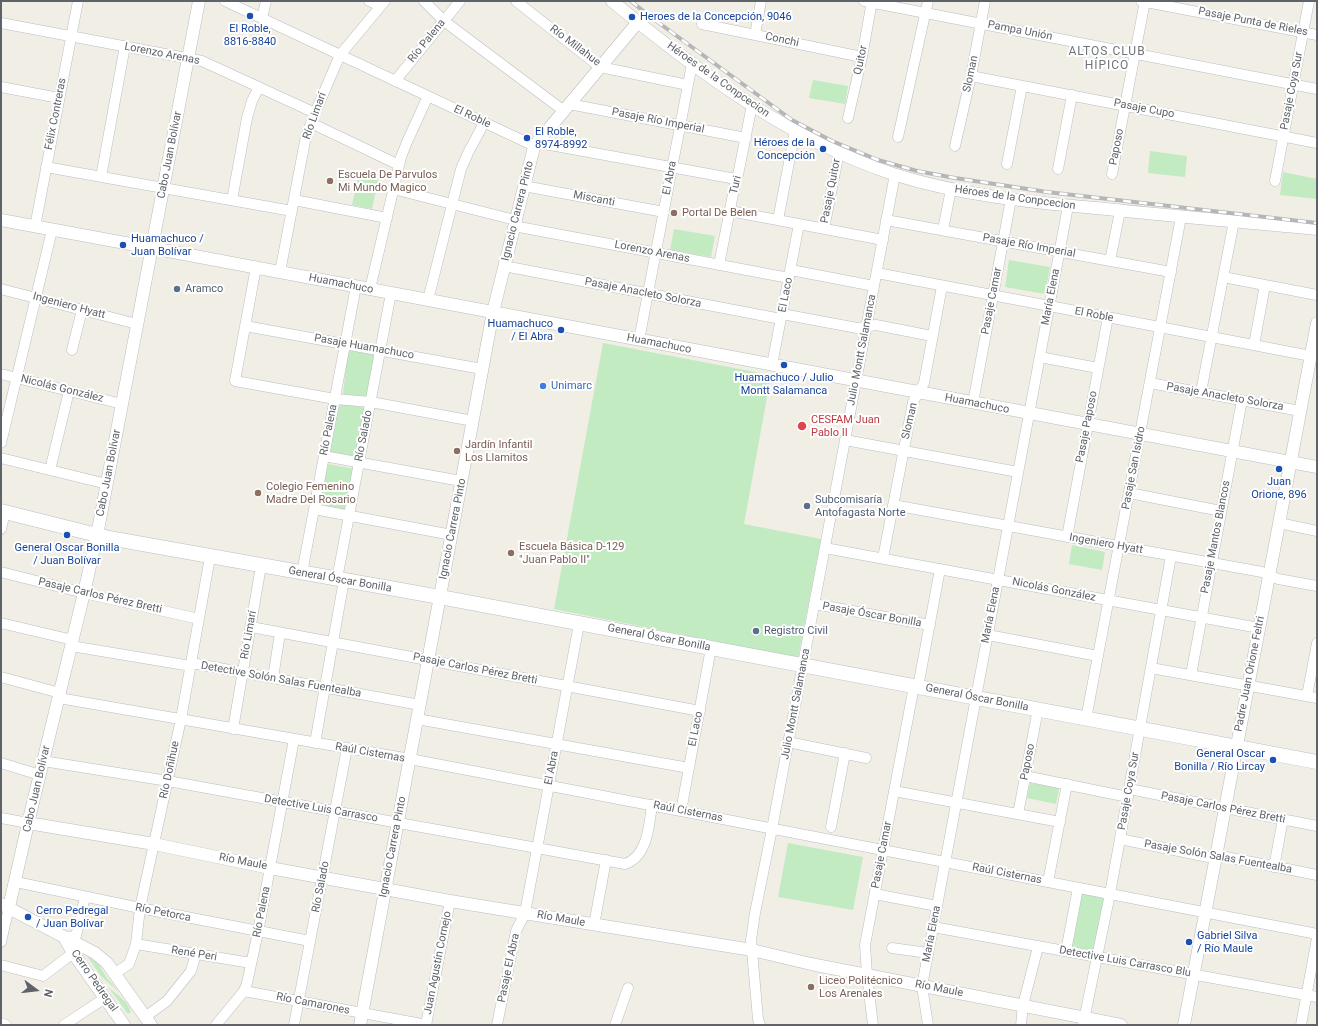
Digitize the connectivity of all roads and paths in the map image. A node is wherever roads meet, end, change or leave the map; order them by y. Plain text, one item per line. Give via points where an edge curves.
1 (78, 1) edge
2 (200, 1) edge
3 (225, 1) edge
4 (266, 1) edge
5 (370, 1) edge
6 (424, 1) edge
7 (460, 1) edge
8 (516, 1) edge
9 (612, 1) edge
10 (761, 1) edge
11 (928, 1) edge
12 (985, 1) edge
13 (1144, 1) edge
14 (1309, 1) edge
15 (869, 2) edge
16 (382, 4) edge
17 (926, 13) junction
18 (262, 18) junction
19 (444, 21) junction
20 (638, 22) junction
21 (1, 23) edge
22 (702, 24) dead end
23 (981, 24) junction
24 (1303, 32) junction
25 (755, 35) junction
26 (1317, 35) edge
27 (71, 36) junction
28 (125, 46) junction
29 (1135, 54) junction
30 (340, 55) junction
31 (862, 57) junction
32 (189, 58) junction
33 (692, 64) junction
34 (600, 67) junction
35 (971, 76) junction
36 (395, 81) junction
37 (1293, 84) junction
38 (688, 85) junction
39 (1022, 86) junction
40 (1, 87) edge
41 (259, 87) junction
42 (1317, 89) edge
43 (428, 96) junction
44 (1072, 96) junction
45 (59, 98) junction
46 (752, 105) junction
47 (1125, 106) junction
48 (566, 107) junction
49 (315, 113) junction
50 (848, 118) dead end
51 (311, 123) junction
52 (484, 123) junction
53 (680, 125) junction
54 (795, 131) junction
55 (1283, 136) junction
56 (898, 137) dead end
57 (746, 138) junction
58 (1317, 143) edge
59 (535, 145) junction
60 (955, 146) dead end
61 (839, 152) junction
62 (1007, 164) dead end
63 (399, 165) junction
64 (46, 167) junction
65 (672, 167) junction
66 (1058, 169) dead end
67 (895, 174) junction
68 (1112, 174) dead end
69 (101, 177) junction
70 (736, 179) junction
71 (1275, 181) dead end
72 (524, 186) junction
73 (164, 188) junction
74 (393, 189) junction
75 (952, 189) junction
76 (1011, 199) junction
77 (232, 200) junction
78 (294, 200) junction
79 (452, 204) junction
80 (1068, 206) junction
81 (292, 211) junction
82 (730, 211) junction
83 (1120, 211) junction
84 (664, 212) junction
85 (1181, 217) junction
86 (387, 218) junction
87 (1, 220) edge
88 (778, 220) junction
89 (886, 220) junction
90 (1234, 221) junction
91 (515, 223) junction
92 (799, 224) junction
93 (34, 227) junction
94 (824, 229) junction
95 (1317, 229) edge
96 (52, 230) junction
97 (943, 230) junction
98 (883, 240) junction
99 (1003, 241) junction
100 (152, 248) junction
101 (656, 252) junction
102 (1060, 252) junction
103 (1110, 261) junction
104 (719, 265) junction
105 (504, 266) junction
106 (256, 267) junction
107 (280, 272) junction
108 (1171, 272) junction
109 (876, 273) junction
110 (790, 274) junction
111 (1223, 277) junction
112 (1265, 285) junction
113 (356, 286) junction
114 (874, 286) junction
115 (942, 286) junction
116 (1, 289) edge
117 (370, 289) junction
118 (391, 293) junction
119 (648, 294) junction
120 (993, 295) junction
121 (1317, 295) edge
122 (36, 298) junction
123 (428, 300) junction
124 (1049, 306) junction
125 (82, 310) junction
126 (493, 312) junction
127 (782, 316) junction
128 (1108, 317) junction
129 (1317, 323) edge
130 (138, 324) junction
131 (245, 326) junction
132 (866, 327) junction
133 (1160, 327) junction
134 (932, 336) junction
135 (1212, 337) junction
136 (639, 340) junction
137 (345, 344) junction
138 (1254, 345) junction
139 (72, 350) dead end
140 (380, 350) junction
141 (1311, 356) junction
142 (1040, 357) junction
143 (772, 365) junction
144 (1098, 368) junction
145 (482, 369) junction
146 (1, 374) edge
147 (17, 378) junction
148 (856, 381) junction
149 (1150, 383) junction
150 (68, 391) junction
151 (1201, 392) junction
152 (918, 393) junction
153 (335, 399) junction
154 (1242, 400) junction
155 (371, 402) junction
156 (973, 403) junction
157 (122, 404) junction
158 (1300, 410) junction
159 (1029, 414) junction
160 (473, 421) junction
161 (1088, 424) junction
162 (1140, 434) junction
163 (845, 440) junction
164 (1, 443) edge
165 (904, 451) junction
166 (1232, 451) junction
167 (324, 456) junction
168 (1, 458) edge
169 (360, 462) junction
170 (1291, 462) junction
171 (1317, 467) edge
172 (50, 470) junction
173 (1018, 472) junction
174 (462, 482) junction
175 (107, 484) junction
176 (1129, 494) junction
177 (893, 505) junction
178 (314, 509) junction
179 (1221, 511) junction
180 (3, 512) edge
181 (349, 516) junction
182 (1279, 524) junction
183 (1008, 526) junction
184 (1, 529) edge
185 (1317, 531) edge
186 (452, 534) junction
187 (97, 536) junction
188 (1067, 537) junction
189 (1119, 546) junction
190 (825, 548) junction
191 (210, 556) junction
192 (1171, 556) junction
193 (883, 558) junction
194 (1212, 563) junction
195 (261, 566) junction
196 (940, 569) junction
197 (1, 572) edge
198 (302, 573) junction
199 (1269, 576) junction
200 (340, 580) junction
201 (998, 580) junction
202 (1317, 586) edge
203 (84, 593) junction
204 (440, 598) junction
205 (1109, 600) junction
206 (814, 604) junction
207 (1161, 610) junction
208 (1201, 618) junction
209 (199, 619) junction
210 (1, 623) edge
211 (579, 624) junction
212 (930, 625) junction
213 (250, 627) junction
214 (1259, 628) junction
215 (280, 633) junction
216 (988, 635) junction
217 (72, 643) junction
218 (333, 643) junction
219 (1317, 644) edge
220 (711, 648) junction
221 (1098, 656) junction
222 (428, 661) junction
223 (190, 665) junction
224 (803, 665) junction
225 (1151, 668) junction
226 (243, 672) junction
227 (1190, 675) junction
228 (1, 677) edge
229 (273, 678) junction
230 (1248, 686) junction
231 (567, 687) junction
232 (916, 687) junction
233 (325, 688) junction
234 (59, 695) junction
235 (1312, 697) edge
236 (976, 698) junction
237 (420, 706) junction
238 (1038, 710) junction
239 (700, 712) junction
240 (181, 719) junction
241 (1086, 719) junction
242 (417, 720) junction
243 (233, 728) junction
244 (1140, 729) junction
245 (294, 739) junction
246 (788, 742) junction
247 (315, 743) junction
248 (556, 745) junction
249 (1237, 747) junction
250 (347, 748) junction
251 (845, 753) junction
252 (866, 758) dead end
253 (410, 760) junction
254 (43, 761) junction
255 (1317, 762) edge
256 (1, 763) edge
257 (689, 768) junction
258 (40, 775) junction
259 (1025, 776) junction
260 (168, 781) junction
261 (1067, 784) junction
262 (549, 786) junction
263 (894, 791) junction
264 (1128, 793) junction
265 (283, 802) junction
266 (956, 802) junction
267 (652, 805) junction
268 (1225, 808) junction
269 (681, 811) junction
270 (335, 812) junction
271 (1018, 814) junction
272 (1, 818) edge
273 (1283, 819) junction
274 (1060, 822) junction
275 (28, 823) junction
276 (398, 823) junction
277 (1317, 826) edge
278 (831, 827) dead end
279 (772, 829) junction
280 (1120, 839) junction
281 (154, 844) junction
282 (537, 848) junction
283 (883, 851) junction
284 (1216, 857) junction
285 (606, 860) junction
286 (945, 862) junction
287 (1274, 867) junction
288 (270, 868) junction
289 (1317, 875) edge
290 (323, 877) junction
291 (16, 882) junction
292 (1048, 882) junction
293 (386, 888) junction
294 (1078, 888) junction
295 (875, 894) junction
296 (1110, 894) junction
297 (85, 897) junction
298 (450, 901) junction
299 (5, 906) edge
300 (937, 906) junction
301 (140, 908) junction
302 (525, 912) junction
303 (1205, 912) junction
304 (594, 925) junction
305 (933, 927) junction
306 (258, 932) junction
307 (1317, 934) edge
308 (64, 937) junction
309 (1317, 938) edge
310 (310, 941) junction
311 (1, 942) edge
312 (136, 944) junction
313 (1038, 946) junction
314 (892, 948) dead end
315 (752, 950) junction
316 (1066, 952) junction
317 (74, 953) junction
318 (928, 953) junction
319 (196, 954) junction
320 (1098, 957) junction
321 (251, 963) junction
322 (1, 964) edge
323 (114, 974) junction
324 (867, 975) junction
325 (1193, 975) junction
326 (922, 986) junction
327 (628, 988) dead end
328 (244, 991) junction
329 (1306, 995) junction
330 (1317, 997) edge
331 (105, 998) junction
332 (299, 1001) junction
333 (1023, 1005) junction
334 (362, 1013) junction
335 (148, 1021) edge
336 (1083, 1021) edge
337 (1, 1023) edge
338 (6, 1025) edge
339 (64, 1025) edge
340 (124, 1025) edge
341 (216, 1025) edge
342 (294, 1025) edge
343 (360, 1025) edge
344 (426, 1025) edge
345 (497, 1025) edge
346 (615, 1025) edge
347 (760, 1025) edge
348 (873, 1025) edge
349 (928, 1025) edge
350 (1021, 1025) edge
351 (1121, 1025) edge
352 (1184, 1025) edge
353 (1301, 1025) edge

1 - 27 street, Félix Contreras
2 - 32 street, Cabo Juan Bolívar
3 - 18 street, El Roble
4 - 18 street
5 - 16 street
6 - 19 street, Pasaje Río Imperial
7 - 19 street, Río Palena
8 - 34 street, Río Millahue
9 - 20 street
10 - 25 street
11 - 17 street
12 - 23 street, Sloman
13 - 24 street, Pasaje Punta de Rieles
13 - 29 street, Paposo
14 - 24 street, Pasaje Coya Sur
15 - 17 street, Pampa Unión
15 - 31 street, Quitor
16 - 30 street, Río Limarí
17 - 23 street, Pampa Unión
17 - 56 street
18 - 30 street, El Roble
19 - 36 street, Río Palena
19 - 48 street, Pasaje Río Imperial
20 - 33 street, Héroes de la Conpcecion
20 - 34 street, Ignacio Carrera Pinto
21 - 27 street, Lorenzo Arenas
22 - 25 street, Conchi
23 - 29 street, Pampa Unión
23 - 35 street, Sloman
24 - 26 street, Pasaje Punta de Rieles
24 - 37 street, Pasaje Coya Sur
25 - 31 street, Conchi
27 - 28 street, Lorenzo Arenas
27 - 45 street, Félix Contreras
28 - 32 street, Lorenzo Arenas
28 - 69 street
29 - 37 street, Pampa Unión
29 - 47 street, Paposo
30 - 36 street, El Roble
30 - 49 street, Río Limarí
31 - 50 street, Quitor
32 - 41 street, Lorenzo Arenas via 202,61
32 - 73 street, Cabo Juan Bolívar
33 - 38 street, El Abra
33 - 46 street, Héroes de la Conpcecion
34 - 38 street, Río Millahue
34 - 48 street, Ignacio Carrera Pinto
35 - 39 street, Pasaje Cupo
35 - 60 street, Sloman
36 - 43 street, El Roble
37 - 42 street, Pampa Unión
37 - 55 street, Pasaje Coya Sur
38 - 53 street, El Abra
39 - 44 street, Pasaje Cupo
39 - 62 street
40 - 45 street
41 - 49 street, Lorenzo Arenas
41 - 77 street via 247,118
43 - 52 street, El Roble
43 - 63 street
44 - 47 street, Pasaje Cupo
44 - 66 street
45 - 64 street, Félix Contreras
46 - 54 street, Héroes de la Conpcecion
46 - 57 street, Turi
47 - 55 street, Pasaje Cupo
47 - 68 street, Paposo
48 - 53 street, Pasaje Río Imperial
48 - 59 street, Ignacio Carrera Pinto
49 - 51 street, Río Limarí
51 - 63 street
51 - 78 street, Río Limarí via 306,136
52 - 59 street, El Roble
52 - 79 street via 464,160
53 - 57 street, Pasaje Río Imperial
53 - 65 street, El Abra
54 - 61 street, Héroes de la Conpcecion
54 - 88 street
55 - 58 street, Pasaje Cupo
55 - 71 street, Pasaje Coya Sur
57 - 70 street, Turi
59 - 65 street, El Roble via 545,144
59 - 72 street, Ignacio Carrera Pinto
61 - 67 street, Héroes de la Conpcecion
61 - 94 street, Pasaje Quitor
63 - 74 street
64 - 69 street
64 - 93 street, Félix Contreras
65 - 70 street, El Roble
65 - 84 street, El Abra
67 - 75 street, Héroes de la Conpcecion
67 - 89 street, Julio Montt Salamanca
69 - 73 street
70 - 82 street, Turi
72 - 84 street, Miscanti
72 - 91 street, Ignacio Carrera Pinto
73 - 77 street
73 - 100 street, Cabo Juan Bolívar
74 - 79 street, Lorenzo Arenas
74 - 86 street
75 - 76 street, Héroes de la Conpcecion
75 - 97 street
76 - 80 street, Héroes de la Conpcecion
76 - 99 street, Pasaje Camar
77 - 81 street
78 - 81 street, Río Limarí
78 - 86 street
79 - 91 street, Lorenzo Arenas
79 - 123 street
80 - 83 street, Héroes de la Conpcecion
80 - 102 street, María Elena
81 - 107 street, Río Limarí
82 - 88 street
82 - 104 street, Turi
83 - 85 street, Héroes de la Conpcecion
83 - 103 street
84 - 101 street, El Abra
85 - 90 street, Héroes de la Conpcecion
85 - 108 street, Pasaje San Isidro
86 - 117 street
87 - 93 street, Huamachuco
88 - 92 street
89 - 97 street, Pasaje Río Imperial
89 - 98 street, Julio Montt Salamanca
90 - 95 street, Héroes de la Conpcecion
90 - 111 street
91 - 101 street, Lorenzo Arenas
91 - 105 street, Ignacio Carrera Pinto
92 - 94 street
92 - 110 street, El Laco
93 - 96 street, Huamachuco
94 - 98 street
96 - 100 street, Huamachuco
96 - 122 street
97 - 99 street, Pasaje Río Imperial
98 - 109 street, Julio Montt Salamanca
99 - 102 street, Pasaje Río Imperial
99 - 120 street, Pasaje Camar
100 - 106 street, Huamachuco
100 - 130 street, Cabo Juan Bolívar
101 - 104 street, Lorenzo Arenas
101 - 119 street, El Abra
102 - 103 street, Pasaje Río Imperial
102 - 124 street, María Elena
103 - 108 street, Pasaje Río Imperial
104 - 110 street, Lorenzo Arenas
105 - 119 street, Pasaje Anacleto Solorza
105 - 126 street, Ignacio Carrera Pinto
106 - 107 street, Huamachuco
106 - 131 street
107 - 113 street, Huamachuco
108 - 133 street, Pasaje San Isidro
109 - 114 street, Julio Montt Salamanca
109 - 115 street, El Roble
110 - 114 street, Lorenzo Arenas
110 - 127 street, El Laco
111 - 112 street
111 - 135 street
112 - 121 street
112 - 138 street
113 - 117 street, Huamachuco
113 - 137 street, Río Palena
114 - 132 street, Julio Montt Salamanca
115 - 120 street, El Roble
115 - 134 street, Sloman
116 - 122 street, Ingeniero Hyatt
117 - 118 street, Huamachuco
118 - 123 street, Huamachuco
118 - 140 street, Río Salado
119 - 127 street, Pasaje Anacleto Solorza
119 - 136 street, El Abra
120 - 124 street, El Roble
120 - 156 street, Pasaje Camar
122 - 125 street, Ingeniero Hyatt
122 - 147 street
123 - 126 street, Huamachuco
124 - 128 street, El Roble
124 - 142 street, María Elena
125 - 130 street, Ingeniero Hyatt
125 - 139 street
126 - 136 street, Huamachuco
126 - 145 street, Ignacio Carrera Pinto
127 - 132 street, Pasaje Anacleto Solorza via 857,328
127 - 143 street, El Laco
128 - 133 street, El Roble
128 - 144 street, Pasaje Paposo
129 - 141 street, Padre Juan Orione Feltri
130 - 157 street, Cabo Juan Bolívar
131 - 137 street, Pasaje Huamachuco
131 - 153 street via 235,381
132 - 134 street, Pasaje Anacleto Solorza via 876,325
132 - 148 street, Julio Montt Salamanca
133 - 135 street, El Roble
133 - 149 street, Pasaje San Isidro
134 - 152 street, Sloman via 924,383
135 - 138 street, El Roble
135 - 151 street
136 - 143 street, Huamachuco
137 - 140 street, Pasaje Huamachuco
137 - 153 street, Río Palena
138 - 141 street, El Roble
140 - 145 street, Pasaje Huamachuco
140 - 155 street, Río Salado
141 - 158 street, Padre Juan Orione Feltri
142 - 144 street
142 - 159 street, María Elena
143 - 148 street, Huamachuco
144 - 161 street, Pasaje Paposo
145 - 160 street, Ignacio Carrera Pinto
146 - 147 street, Nicolás González
147 - 150 street, Nicolás González
147 - 164 street
148 - 152 street, Huamachuco
148 - 163 street, Julio Montt Salamanca
149 - 151 street, Pasaje Anacleto Solorza
149 - 162 street, Pasaje San Isidro
150 - 157 street, Nicolás González
150 - 172 street
151 - 154 street, Pasaje Anacleto Solorza
152 - 156 street, Huamachuco
152 - 165 street, Sloman via 913,402
153 - 155 street
153 - 167 street, Río Palena
154 - 158 street, Pasaje Anacleto Solorza
154 - 166 street, Pasaje Mantos Blancos
155 - 160 street
155 - 169 street, Río Salado
156 - 159 street, Huamachuco
157 - 175 street, Cabo Juan Bolívar
158 - 170 street, Padre Juan Orione Feltri
159 - 161 street, Huamachuco
159 - 173 street, María Elena
160 - 174 street, Ignacio Carrera Pinto
161 - 162 street, Huamachuco
161 - 188 street, Pasaje Paposo
162 - 166 street, Huamachuco
162 - 176 street, Pasaje San Isidro
163 - 165 street
163 - 190 street, Julio Montt Salamanca
165 - 173 street
165 - 177 street, Sloman
166 - 170 street, Huamachuco
166 - 179 street, Pasaje Mantos Blancos
167 - 169 street
167 - 178 street, Río Palena
168 - 172 street
169 - 174 street
169 - 181 street, Río Salado
170 - 171 street, Huamachuco
170 - 182 street, Padre Juan Orione Feltri
172 - 175 street
173 - 183 street, María Elena
174 - 186 street, Ignacio Carrera Pinto
175 - 187 street, Cabo Juan Bolívar
176 - 179 street
176 - 189 street, Pasaje San Isidro
177 - 183 street, Ingeniero Hyatt
177 - 193 street, Sloman
178 - 181 street
178 - 198 street, Río Palena
179 - 194 street, Pasaje Mantos Blancos
180 - 184 street
180 - 187 main road, General Óscar Bonilla
181 - 186 street
181 - 200 street, Río Salado
182 - 185 street
182 - 199 street, Padre Juan Orione Feltri
183 - 188 street, Ingeniero Hyatt
183 - 201 street, María Elena
186 - 204 street, Ignacio Carrera Pinto
187 - 191 main road, General Óscar Bonilla
187 - 203 street, Cabo Juan Bolívar
188 - 189 street, Ingeniero Hyatt
189 - 192 street, Ingeniero Hyatt
189 - 205 street, Pasaje San Isidro
190 - 193 street, Nicolás González
190 - 206 street, Julio Montt Salamanca
191 - 195 main road, General Óscar Bonilla
191 - 209 street, Río Doñihue
192 - 194 street, Ingeniero Hyatt
192 - 207 street, Pasaje Coya Sur
193 - 196 street, Nicolás González
194 - 199 street, Ingeniero Hyatt via 1262,572
194 - 208 street, Pasaje Mantos Blancos
195 - 198 main road, General Óscar Bonilla
195 - 213 street, Río Limarí
196 - 201 street, Nicolás González
196 - 212 street, Pasaje Camar
197 - 203 street, Pasaje Carlos Pérez Bretti
198 - 200 main road, General Óscar Bonilla
199 - 202 street, Ingeniero Hyatt
199 - 214 street, Padre Juan Orione Feltri
200 - 204 main road, General Óscar Bonilla
200 - 218 street
201 - 205 street, Nicolás González
201 - 216 street, María Elena
203 - 209 street, Pasaje Carlos Pérez Bretti
203 - 217 street, Cabo Juan Bolívar
204 - 211 main road, General Óscar Bonilla
204 - 222 street, Ignacio Carrera Pinto
205 - 207 street, Nicolás González
205 - 221 street, Pasaje San Isidro
206 - 212 street, Pasaje Óscar Bonilla
206 - 224 street, Julio Montt Salamanca
207 - 208 street, Nicolás González
207 - 225 street, Pasaje Coya Sur
208 - 214 street, Nicolás González
208 - 227 street, Pasaje Mantos Blancos
209 - 223 street, Río Doñihue
210 - 217 street
211 - 220 main road, General Óscar Bonilla
211 - 231 street, El Abra
212 - 232 street, Pasaje Camar
213 - 215 street, Pasaje Carlos Pérez Bretti
213 - 226 street, Río Limarí
214 - 230 street, Padre Juan Orione Feltri
215 - 218 street, Pasaje Carlos Pérez Bretti
215 - 229 street
216 - 221 street
216 - 236 street, María Elena
217 - 223 street, Detective Solón Salas Fuentealba
217 - 234 street, Cabo Juan Bolívar
218 - 222 street, Pasaje Carlos Pérez Bretti
218 - 233 street
219 - 235 street
220 - 224 main road, General Óscar Bonilla
220 - 239 street, El Laco
221 - 241 street, Pasaje San Isidro
222 - 231 street, Pasaje Carlos Pérez Bretti
222 - 237 street, Ignacio Carrera Pinto
223 - 226 street, Detective Solón Salas Fuentealba
223 - 240 street, Río Doñihue
224 - 232 main road, General Óscar Bonilla
224 - 246 street, Julio Montt Salamanca
225 - 227 street
225 - 244 street, Pasaje Coya Sur
226 - 229 street, Detective Solón Salas Fuentealba
226 - 243 street, Río Limarí
227 - 230 street
228 - 234 street, Raúl Cisternas
229 - 233 street, Detective Solón Salas Fuentealba
230 - 235 street
230 - 249 street, Padre Juan Orione Feltri
231 - 239 street, Pasaje Carlos Pérez Bretti
231 - 248 street, El Abra
232 - 236 main road, General Óscar Bonilla
232 - 263 street, Pasaje Camar
233 - 237 street, Detective Solón Salas Fuentealba
233 - 247 street
234 - 240 street, Raúl Cisternas
234 - 254 street, Cabo Juan Bolívar
236 - 238 main road, General Óscar Bonilla
236 - 266 street, María Elena
237 - 242 street, Ignacio Carrera Pinto
238 - 241 main road, General Óscar Bonilla
238 - 259 street, Paposo
239 - 257 street, El Laco
240 - 243 street, Raúl Cisternas
240 - 260 street, Río Doñihue
241 - 244 main road, General Óscar Bonilla
242 - 248 street
242 - 253 street, Ignacio Carrera Pinto
243 - 245 street, Raúl Cisternas
244 - 249 main road, General Óscar Bonilla
244 - 264 street, Pasaje Coya Sur
245 - 247 street, Raúl Cisternas
245 - 265 street, Río Palena
246 - 251 street
246 - 279 street, Julio Montt Salamanca
247 - 250 street, Raúl Cisternas
248 - 257 street
248 - 262 street, El Abra
249 - 255 main road, General Óscar Bonilla
249 - 268 street, Padre Juan Orione Feltri
250 - 253 street, Raúl Cisternas
250 - 270 street, Río Salado
251 - 252 street
251 - 278 street
253 - 262 street, Raúl Cisternas
253 - 276 street, Ignacio Carrera Pinto
254 - 258 street, Cabo Juan Bolívar
254 - 260 street, Detective Luis Carrasco
256 - 258 street
257 - 269 street, El Laco
258 - 275 street, Cabo Juan Bolívar
259 - 261 street, Pasaje Carlos Pérez Bretti
259 - 271 street, Paposo
260 - 265 street, Detective Luis Carrasco
260 - 281 street, Río Doñihue
261 - 264 street, Pasaje Carlos Pérez Bretti
261 - 274 street
262 - 267 street, Raúl Cisternas
262 - 282 street, El Abra
263 - 266 street
263 - 283 street, Pasaje Camar
264 - 268 street, Pasaje Carlos Pérez Bretti
264 - 280 street, Pasaje Coya Sur
265 - 270 street, Detective Luis Carrasco
265 - 288 street, Río Palena
266 - 271 street
266 - 286 street, María Elena
267 - 269 street, Raúl Cisternas
267 - 285 street, Detective Luis Carrasco via 647,837 640,853 633,861 625,864
268 - 273 street, Pasaje Carlos Pérez Bretti
268 - 284 street, Padre Juan Orione Feltri
269 - 279 street, Raúl Cisternas
270 - 276 street, Detective Luis Carrasco
270 - 290 street, Río Salado
271 - 274 street
272 - 275 street, Río Maule
273 - 277 street, Pasaje Carlos Pérez Bretti
273 - 287 street
274 - 292 street
275 - 281 street, Río Maule
275 - 291 street, Cabo Juan Bolívar
276 - 282 street, Detective Luis Carrasco
276 - 293 street, Ignacio Carrera Pinto
279 - 283 street, Raúl Cisternas
279 - 315 street, Julio Montt Salamanca via 755,913
280 - 284 street, Pasaje Solón Salas Fuentealba
280 - 296 street, Pasaje Coya Sur
281 - 288 street, Río Maule
281 - 301 street, Río Doñihue
282 - 285 street, Detective Luis Carrasco
282 - 302 street, El Abra
283 - 286 street, Raúl Cisternas
283 - 295 street, Pasaje Camar
284 - 287 street, Pasaje Solón Salas Fuentealba
284 - 303 street, Padre Juan Orione Feltri
285 - 304 street
286 - 292 street, Raúl Cisternas
286 - 300 street, María Elena
287 - 289 street, Pasaje Solón Salas Fuentealba
288 - 290 street, Río Maule
288 - 306 street, Río Palena
290 - 293 street, Río Maule
290 - 310 street, Río Salado
291 - 297 street, Río Petorca
291 - 299 street, Cabo Juan Bolívar
292 - 294 street, Raúl Cisternas
293 - 298 street, Río Maule
293 - 334 street, Ignacio Carrera Pinto
294 - 296 street, Raúl Cisternas
294 - 316 street
295 - 300 street
295 - 324 street, Pasaje Camar via 865,945
296 - 303 street, Raúl Cisternas
296 - 320 street, Pasaje Coya Sur
297 - 301 street, Río Petorca
297 - 308 street via 76,936
298 - 302 street, Río Maule
298 - 344 street, Juan Agustín Cornejo
299 - 308 street, Cerro Pedregal
299 - 311 street, Cabo Juan Bolívar
300 - 305 street, María Elena
301 - 306 street, Río Petorca
301 - 312 street, Río Doñihue
302 - 304 street, Río Maule
302 - 345 street, Pasaje El Abra via 516,931
303 - 307 street, Raúl Cisternas
303 - 325 street, Padre Juan Orione Feltri
304 - 315 street, Río Maule
305 - 313 street, Detective Luis Carrasco Blu
305 - 318 street, María Elena
306 - 310 street, Río Petorca
306 - 321 street, Río Palena
308 - 317 street, Cerro Pedregal
308 - 323 street, Cerro Pedregal via 95,953
309 - 329 street
310 - 332 street, Río Salado
312 - 319 street, René Peri
312 - 323 street, Río Doñihue via 129,964
313 - 316 street, Detective Luis Carrasco Blu
313 - 333 street
314 - 318 street
315 - 324 street, Río Maule
315 - 347 street, Julio Montt Salamanca
316 - 320 street, Detective Luis Carrasco Blu
317 - 322 street via 43,976
317 - 331 street, Cerro Pedregal
318 - 326 street, María Elena
319 - 321 street, René Peri
319 - 335 street via 191,971
320 - 325 street, Detective Luis Carrasco Blu
320 - 336 street, Pasaje Coya Sur
321 - 328 street, Río Palena
323 - 335 street, Cerro Pedregal
324 - 326 street, Río Maule
324 - 348 street, Pasaje Camar
325 - 329 street, Detective Luis Carrasco Blu
325 - 352 street, Padre Juan Orione Feltri
326 - 333 street, Río Maule
326 - 349 street, María Elena
327 - 346 street
328 - 332 street, Río Camarones
328 - 341 street
329 - 330 street, Detective Luis Carrasco Blu
329 - 353 street
331 - 339 street
331 - 340 street, Cerro Pedregal
332 - 334 street, Río Camarones
332 - 342 street, Río Salado
333 - 336 street, Río Maule
333 - 350 street
334 - 343 street, Ignacio Carrera Pinto
334 - 344 street, Río Camarones
336 - 351 street, Río Maule
337 - 338 street

